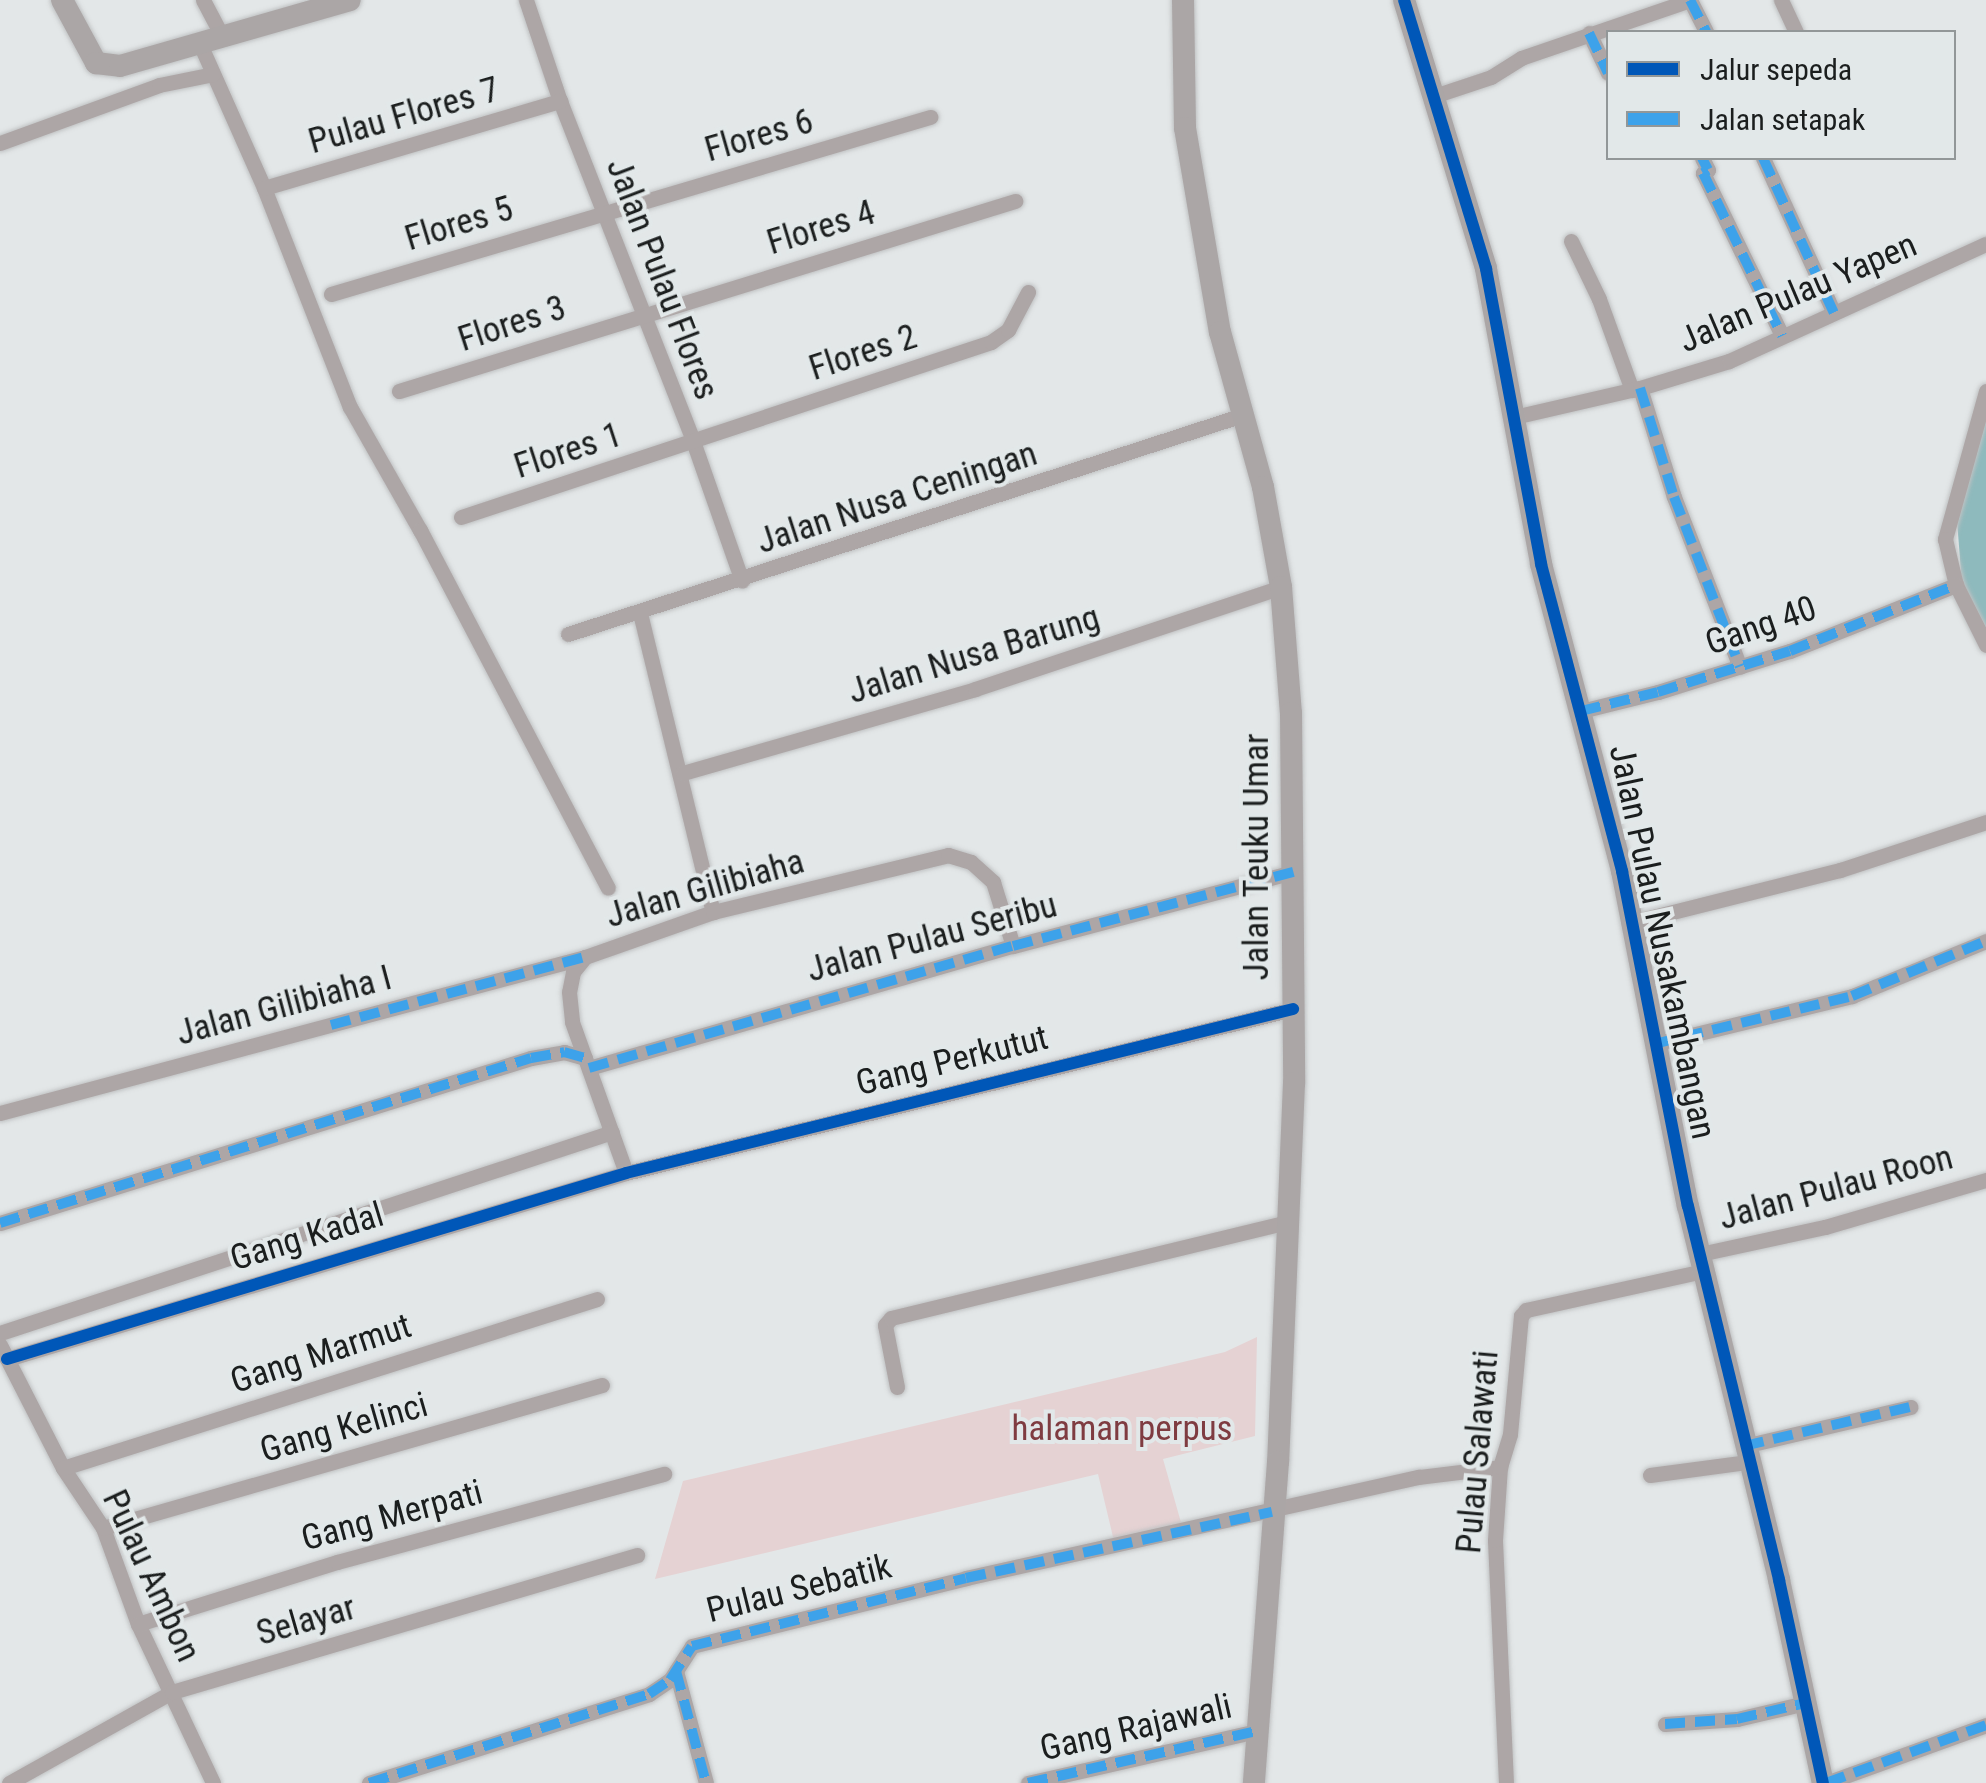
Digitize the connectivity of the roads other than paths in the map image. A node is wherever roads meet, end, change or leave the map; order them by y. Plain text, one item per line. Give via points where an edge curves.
1 (62, 0) edge
2 (203, 0) edge
3 (350, 0) edge
4 (526, 0) edge
5 (1183, 0) edge
6 (1404, 0) edge
7 (1690, 0) edge
8 (1782, 0) edge
9 (1705, 30) edge
10 (1795, 30) edge
11 (1589, 33) junction
12 (212, 41) junction
13 (152, 56) junction
14 (1606, 69) edge
15 (214, 74) junction
16 (159, 85) junction
17 (1436, 95) junction
18 (560, 101) junction
19 (930, 117) dead end
20 (0, 143) edge
21 (1703, 160) edge
22 (1764, 160) edge
23 (264, 188) junction
24 (1015, 201) dead end
25 (605, 212) junction
26 (1571, 241) dead end
27 (1986, 244) edge
28 (1028, 292) dead end
29 (330, 294) dead end
30 (644, 313) junction
31 (1834, 313) junction
32 (1782, 336) junction
33 (1636, 389) junction
34 (398, 391) dead end
35 (1986, 391) edge
36 (1243, 415) junction
37 (1514, 417) junction
38 (693, 442) junction
39 (461, 517) dead end
40 (742, 580) junction
41 (1956, 585) junction
42 (1281, 587) junction
43 (640, 613) junction
44 (568, 634) dead end
45 (1986, 646) edge
46 (1740, 666) junction
47 (1581, 711) junction
48 (682, 773) junction
49 (1986, 822) edge
50 (1294, 872) junction
51 (608, 888) dead end
52 (713, 912) junction
53 (1633, 922) junction
54 (1986, 941) edge
55 (1013, 946) junction
56 (584, 957) junction
57 (1293, 1010) junction
58 (1654, 1044) junction
59 (587, 1063) junction
60 (0, 1113) edge
61 (612, 1132) junction
62 (626, 1173) junction
63 (1986, 1180) edge
64 (1288, 1222) junction
65 (0, 1223) edge
66 (1702, 1263) junction
67 (596, 1299) dead end
68 (0, 1332) edge
69 (3, 1352) edge
70 (602, 1385) dead end
71 (898, 1387) dead end
72 (1910, 1407) dead end
73 (1746, 1454) junction
74 (1500, 1467) junction
75 (63, 1468) junction
76 (664, 1474) dead end
77 (1650, 1475) dead end
78 (1272, 1512) junction
79 (103, 1528) junction
80 (637, 1555) dead end
81 (138, 1624) junction
82 (676, 1671) junction
83 (172, 1692) junction
84 (1806, 1704) junction
85 (1665, 1724) dead end
86 (1986, 1726) edge
87 (1258, 1731) junction
88 (9, 1783) edge
89 (213, 1783) edge
90 (369, 1783) edge
91 (706, 1783) edge
92 (1028, 1783) edge
93 (1254, 1783) edge
94 (1506, 1783) edge
95 (1824, 1783) edge

1 - 13 street via 96,63 120,66
2 - 12 street
3 - 12 street
4 - 18 street, Jalan Pulau Flores
5 - 36 street, Jalan Teuku Umar via 1185,128 1216,313
6 - 17 street, Jalan Pulau Nusakambangan
7 - 9 street
7 - 11 street
8 - 10 street
11 - 14 street
11 - 17 street
12 - 13 street
12 - 15 street
13 - 16 street
15 - 16 street
15 - 23 street
16 - 20 street
17 - 37 street, Jalan Pulau Nusakambangan via 1486,269
18 - 23 street, Pulau Flores 7
18 - 25 street, Jalan Pulau Flores
19 - 25 street, Flores 6
21 - 32 street
22 - 31 street
23 - 51 street via 350,407
24 - 30 street, Flores 4
25 - 29 street, Flores 5
25 - 30 street, Jalan Pulau Flores
26 - 33 street
27 - 31 street, Jalan Pulau Yapen
28 - 38 street, Flores 2 via 1000,338
30 - 34 street, Flores 3
30 - 38 street, Jalan Pulau Flores
31 - 32 street, Jalan Pulau Yapen
32 - 33 street, Jalan Pulau Yapen
33 - 37 street, Jalan Pulau Yapen
33 - 46 street
35 - 41 street via 1945,539
36 - 40 street, Jalan Nusa Ceningan
36 - 42 street, Jalan Teuku Umar
37 - 47 street, Jalan Pulau Nusakambangan via 1541,564
38 - 39 street, Flores 1
38 - 40 street, Jalan Pulau Flores
40 - 43 street, Jalan Nusa Ceningan
41 - 45 street
41 - 46 street, Gang 40
42 - 48 street, Jalan Nusa Barung via 975,689
42 - 50 street, Jalan Teuku Umar
43 - 44 street, Jalan Nusa Ceningan
43 - 48 street
46 - 47 street, Gang 40
47 - 53 street, Jalan Pulau Nusakambangan
48 - 52 street
49 - 53 street via 1840,870
50 - 55 street, Jalan Pulau Seribu
50 - 57 street, Jalan Teuku Umar
52 - 55 street, Jalan Gilibiaha via 948,855 971,862 993,882
52 - 56 street, Jalan Gilibiaha
53 - 58 street, Jalan Pulau Nusakambangan
54 - 58 street via 1852,996
55 - 59 street, Jalan Pulau Seribu
56 - 59 street, Jalan Gilibiaha via 569,992
56 - 60 street, Jalan Gilibiaha I
57 - 62 street, Gang Perkutut
57 - 64 street, Jalan Teuku Umar
58 - 66 street, Jalan Pulau Nusakambangan
59 - 61 street, Jalan Gilibiaha
59 - 65 street, Jalan Pulau Seribu via 564,1052 531,1058
61 - 62 street, Jalan Gilibiaha
61 - 68 street
62 - 69 street, Gang Kadal
63 - 66 street, Jalan Pulau Roon
64 - 71 street via 892,1318 885,1325
64 - 78 street, Jalan Teuku Umar
66 - 73 street, Jalan Pulau Nusakambangan
66 - 74 street, Pulau Salawati via 1526,1310
67 - 75 street, Gang Marmut
69 - 75 street, Pulau Ambon
70 - 79 street, Gang Kelinci
72 - 73 street
73 - 77 street
73 - 84 street, Jalan Pulau Nusakambangan
74 - 78 street, Pulau Sebatik
74 - 94 street, Pulau Salawati via 1495,1540
75 - 79 street, Pulau Ambon
76 - 81 street, Gang Merpati via 337,1562
78 - 82 street, Pulau Sebatik via 692,1646
78 - 87 street, Jalan Teuku Umar
79 - 81 street, Pulau Ambon
80 - 83 street, Selayar
81 - 83 street, Pulau Ambon
82 - 90 street, Pulau Sebatik via 649,1694
82 - 91 street
83 - 88 street, Selayar
83 - 89 street, Pulau Ambon
84 - 85 street via 1736,1719
84 - 95 street, Jalan Pulau Nusakambangan
86 - 95 street
87 - 92 street, Gang Rajawali
87 - 93 street, Jalan Teuku Umar

